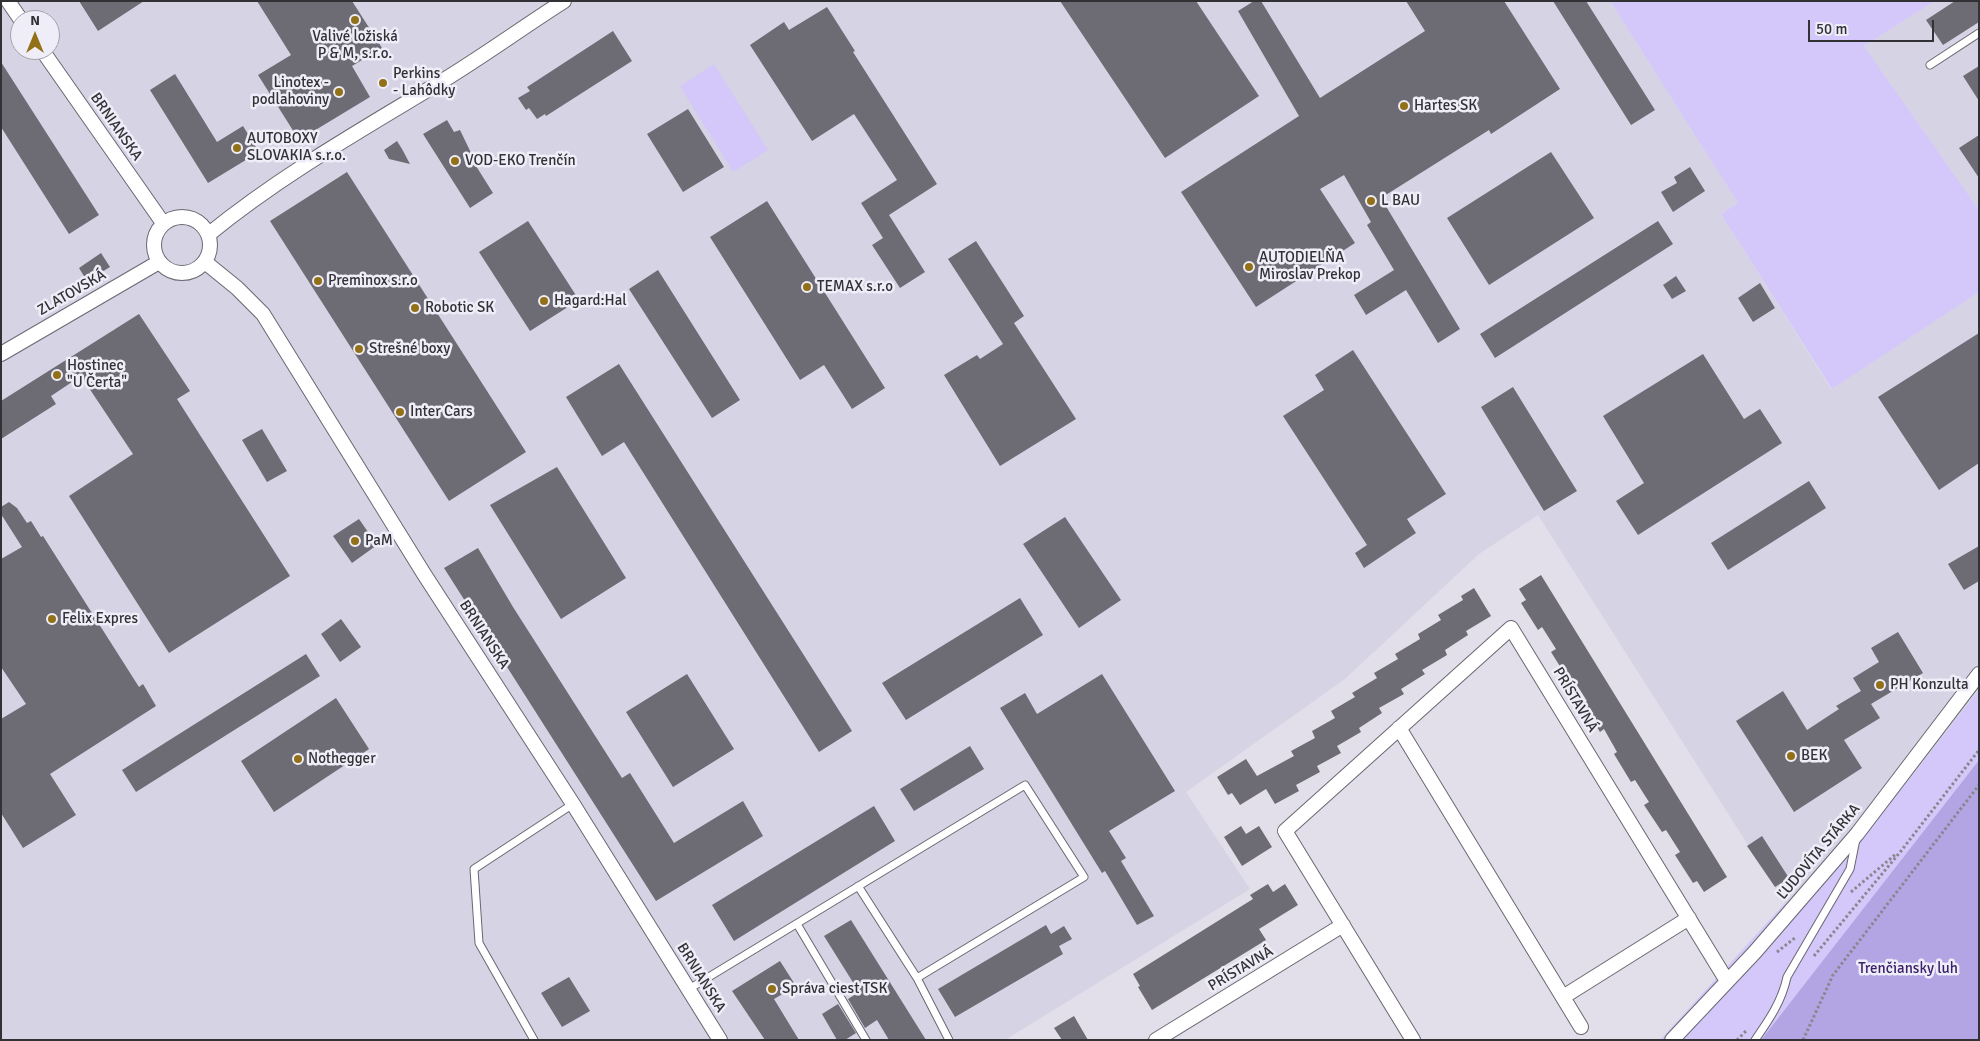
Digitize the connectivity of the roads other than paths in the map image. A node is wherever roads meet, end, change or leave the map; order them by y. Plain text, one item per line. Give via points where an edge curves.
1 (564, 1) edge
2 (1979, 33) edge
3 (49, 60) edge
4 (1930, 65) dead end
5 (163, 223) junction
6 (209, 234) junction
7 (159, 262) junction
8 (205, 262) junction
9 (1, 354) edge
10 (1979, 674) edge
11 (1399, 728) junction
12 (573, 804) junction
13 (1857, 834) junction
14 (858, 886) junction
15 (1689, 918) junction
16 (797, 924) junction
17 (1343, 925) junction
18 (917, 978) junction
19 (1727, 981) junction
20 (689, 989) junction
21 (1563, 997) junction
22 (1581, 1027) dead end
23 (534, 1040) edge
24 (720, 1040) edge
25 (866, 1040) edge
26 (949, 1040) edge
27 (1156, 1040) edge
28 (1413, 1040) edge
29 (1672, 1040) edge
30 (1755, 1040) edge

1 - 6 street via 435,86 286,176 247,202
2 - 4 lane
3 - 5 street, BRNIANSKA
5 - 6 street via 183,216 198,222
5 - 7 street via 153,242
6 - 8 street via 210,249
7 - 8 street via 169,271 182,274 195,271
7 - 9 street, ZLATOVSKÁ
8 - 12 street, BRNIANSKA via 263,314 424,574
10 - 13 street, ĽUDOVÍTA STÁRKA
11 - 15 street, PRÍSTAVNÁ via 1511,628
11 - 17 street, PRÍSTAVNÁ via 1285,831
11 - 21 street
12 - 20 street, BRNIANSKA
12 - 23 lane via 474,869 479,943
13 - 19 street, ĽUDOVÍTA STÁRKA via 1756,952
13 - 30 lane via 1850,868
14 - 16 lane
14 - 18 lane
14 - 18 lane via 1025,785 1084,877
15 - 19 street, PRÍSTAVNÁ
15 - 21 street
16 - 20 lane
16 - 25 lane
17 - 27 street, PRÍSTAVNÁ
17 - 28 street, PRÍSTAVNÁ
18 - 26 lane
19 - 29 street, ĽUDOVÍTA STÁRKA
20 - 24 street, BRNIANSKA
21 - 22 street

